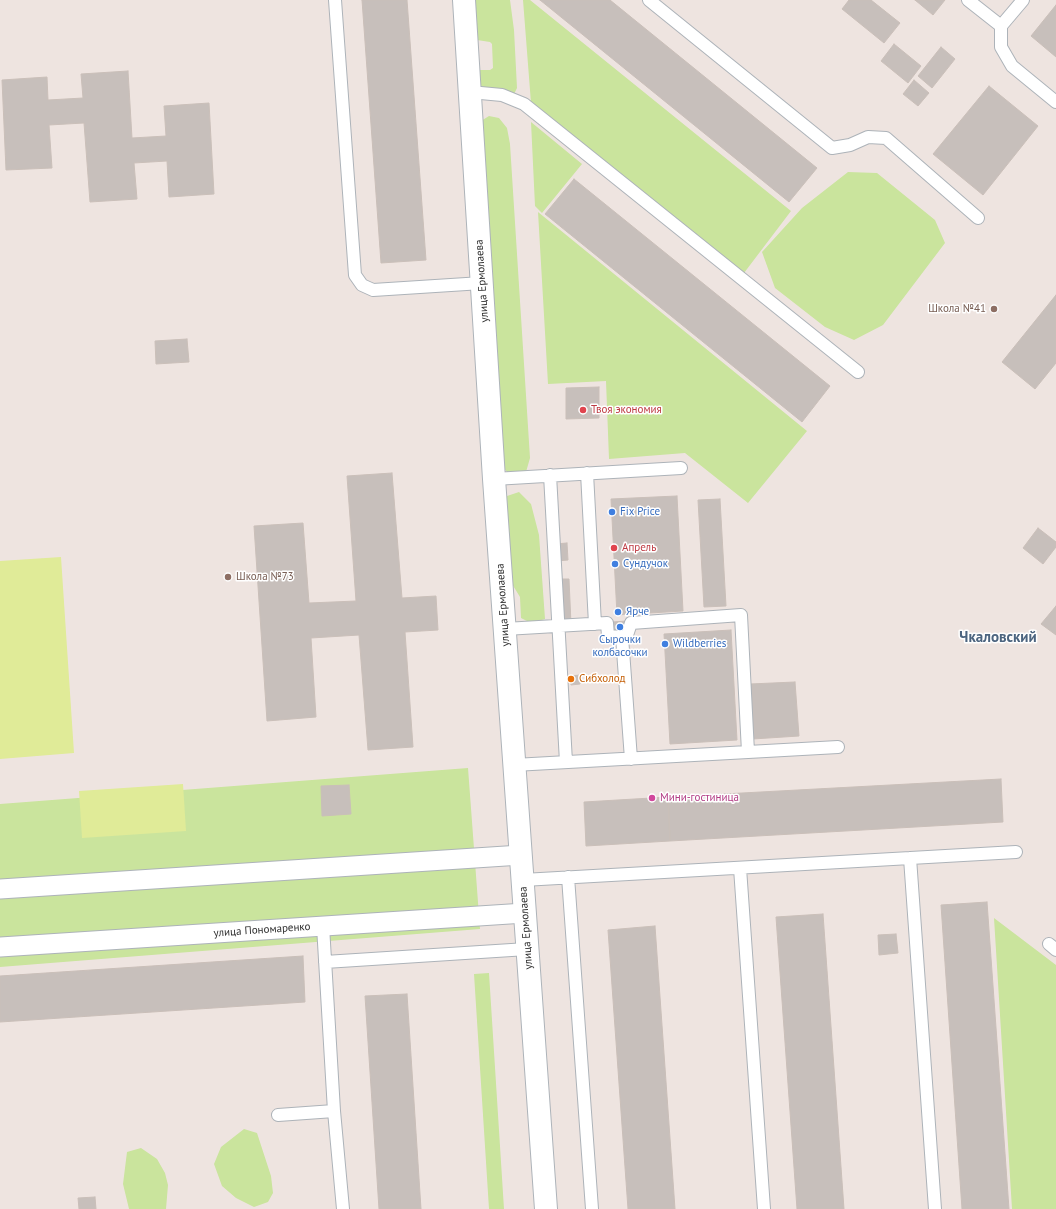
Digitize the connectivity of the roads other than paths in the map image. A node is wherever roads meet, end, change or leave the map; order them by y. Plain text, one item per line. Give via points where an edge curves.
1 (335, 0) edge
2 (464, 0) edge
3 (649, 0) edge
4 (968, 0) edge
5 (1022, 0) edge
6 (1001, 26) junction
7 (470, 92) junction
8 (1056, 102) edge
9 (978, 218) dead end
10 (482, 283) junction
11 (858, 372) dead end
12 (681, 468) dead end
13 (587, 474) junction
14 (550, 475) junction
15 (494, 479) junction
16 (595, 624) junction
17 (558, 626) junction
18 (505, 628) junction
19 (622, 637) junction
20 (838, 747) dead end
21 (748, 752) junction
22 (631, 759) junction
23 (566, 762) junction
24 (514, 765) junction
25 (1016, 852) dead end
26 (521, 855) junction
27 (910, 858) junction
28 (740, 868) junction
29 (568, 877) junction
30 (523, 880) junction
31 (0, 889) edge
32 (525, 913) junction
33 (323, 926) junction
34 (0, 947) edge
35 (527, 949) junction
36 (325, 962) junction
37 (334, 1111) junction
38 (278, 1115) dead end
39 (343, 1209) edge
40 (546, 1209) edge
41 (592, 1209) edge
42 (764, 1209) edge
43 (935, 1209) edge

1 - 10 lane via 355,275 362,285 373,290
2 - 7 street, улица Ермолаева
3 - 9 lane via 832,148 850,145 868,137 886,138
4 - 6 lane
5 - 6 lane
6 - 8 lane via 1001,47 1012,66
7 - 10 street, улица Ермолаева
7 - 11 lane via 502,95 524,104
10 - 15 street, улица Ермолаева
12 - 13 lane
13 - 14 lane
13 - 16 lane
14 - 15 lane
14 - 17 lane
15 - 18 street, улица Ермолаева
16 - 17 lane
16 - 19 lane via 607,623 608,636
17 - 18 lane
17 - 23 lane
18 - 24 street, улица Ермолаева
19 - 21 lane via 627,634 631,623 741,615
19 - 22 lane
20 - 21 lane
21 - 22 lane
22 - 23 lane
23 - 24 lane
24 - 26 street, улица Ермолаева
25 - 27 lane
26 - 30 street, улица Ермолаева
26 - 31 street
27 - 28 lane
27 - 43 lane
28 - 29 lane
28 - 42 lane
29 - 30 lane
29 - 41 lane
30 - 32 street, улица Ермолаева
32 - 33 street, улица Пономаренко
32 - 35 street, улица Ермолаева
33 - 34 street, улица Пономаренко
33 - 36 lane
35 - 36 lane
35 - 40 street, улица Ермолаева
36 - 37 lane
37 - 38 lane
37 - 39 lane

